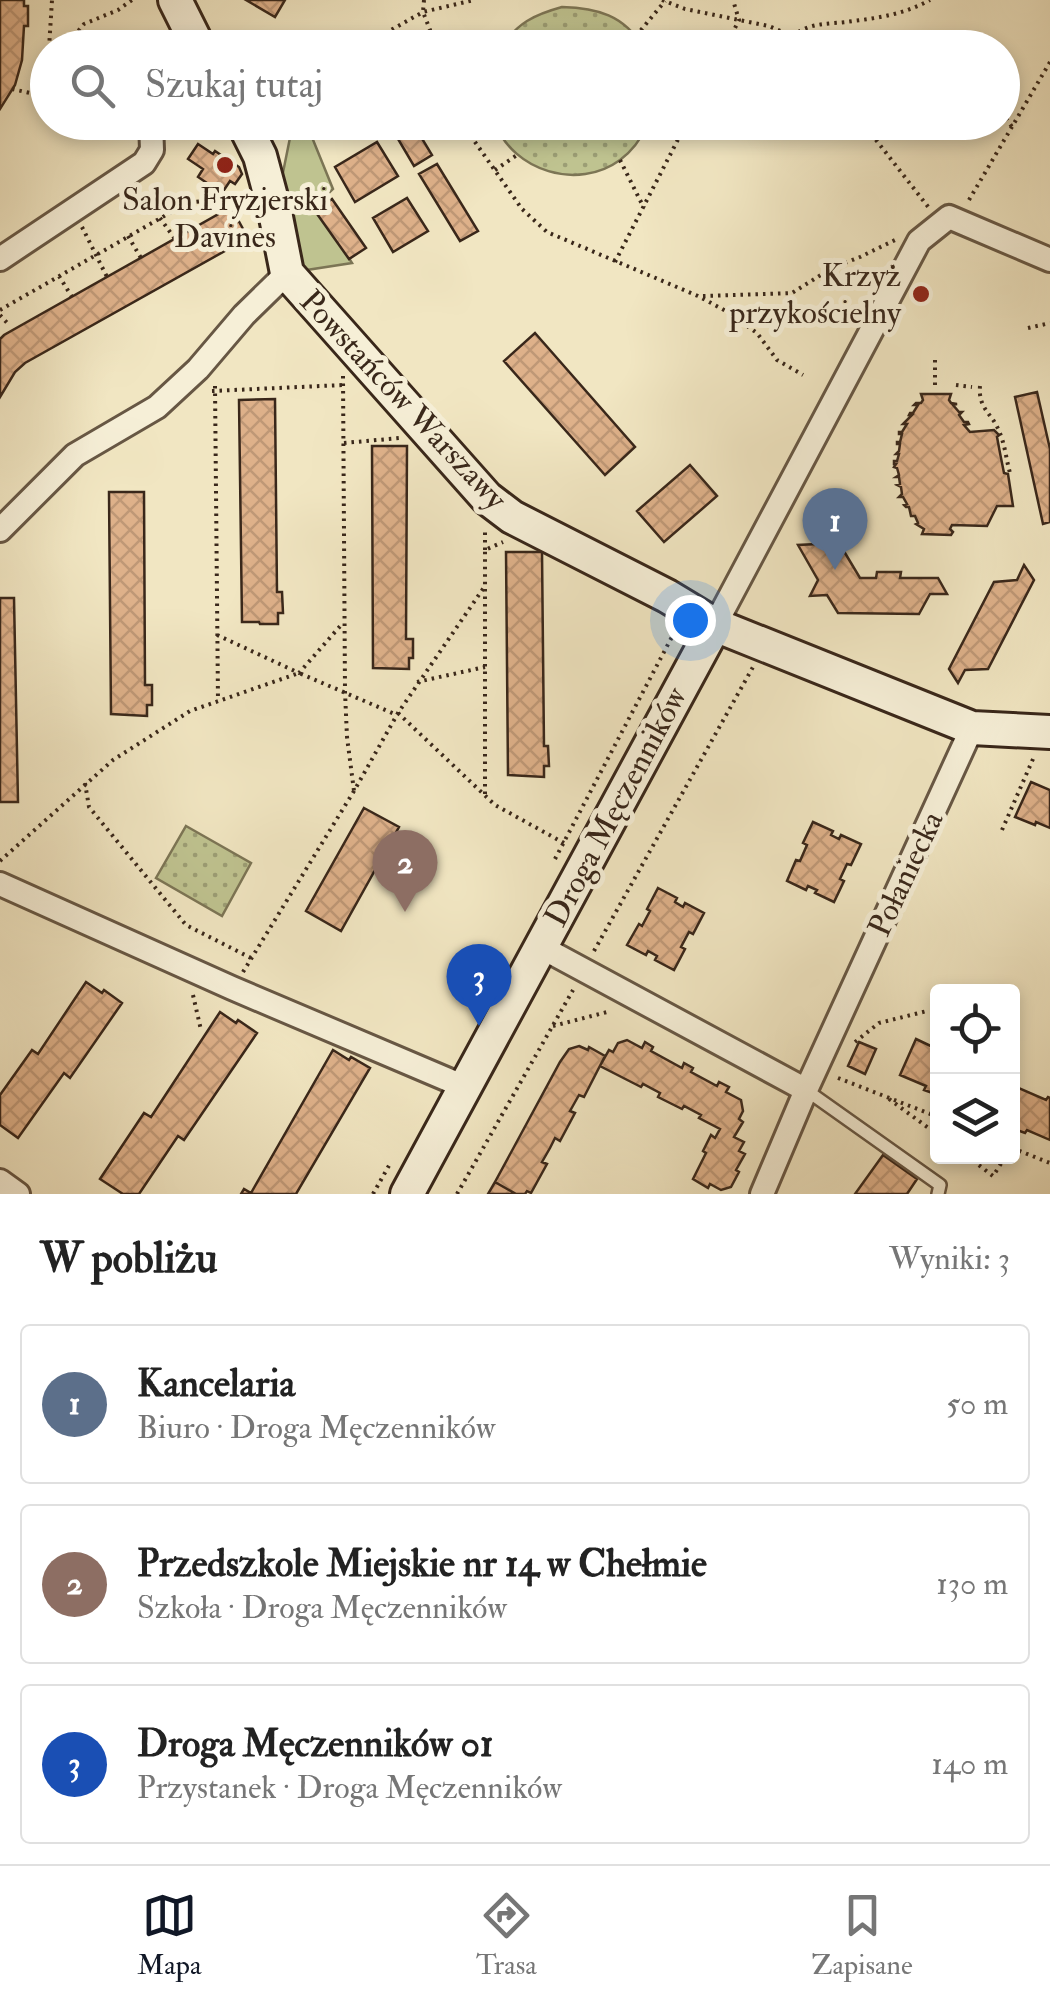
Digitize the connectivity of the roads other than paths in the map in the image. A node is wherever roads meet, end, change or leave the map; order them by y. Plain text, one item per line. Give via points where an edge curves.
1 (175, 0) edge
2 (190, 30) edge
3 (152, 140) edge
4 (252, 140) edge
5 (0, 259) edge
6 (1050, 260) edge
7 (287, 273) junction
8 (0, 530) edge
9 (715, 625) junction
10 (972, 728) junction
11 (1044, 739) edge
12 (0, 884) edge
13 (540, 947) junction
14 (465, 1087) junction
15 (806, 1090) junction
16 (0, 1181) edge
17 (18, 1194) edge
18 (406, 1194) edge
19 (762, 1194) edge
20 (938, 1194) edge

1 - 2 street
3 - 5 street via 144,163
4 - 7 street, Powstańców Warszawy
6 - 9 street, Droga Męczenników via 949,220 919,241
7 - 8 street via 157,407 75,455
7 - 9 street, Powstańców Warszawy via 487,498 512,518
9 - 10 street, Powstańców Warszawy
9 - 13 street, Droga Męczenników
10 - 11 street
10 - 15 street, Połaniecka
12 - 14 street
13 - 14 street, Droga Męczenników
13 - 15 street
14 - 18 street, Droga Męczenników
15 - 19 street, Połaniecka
15 - 20 lane via 940,1185
16 - 17 street

